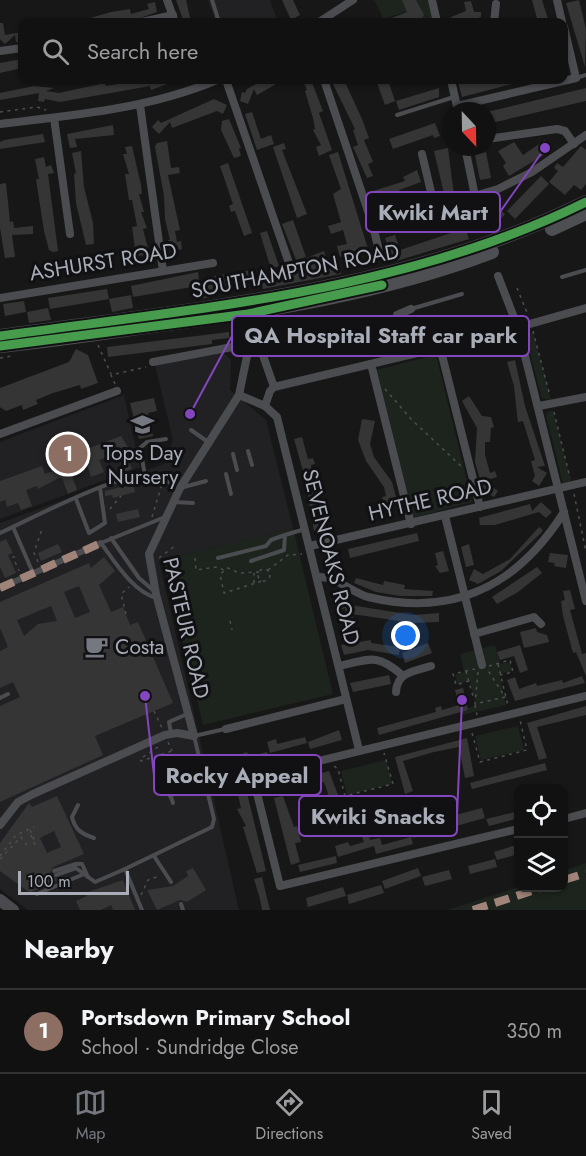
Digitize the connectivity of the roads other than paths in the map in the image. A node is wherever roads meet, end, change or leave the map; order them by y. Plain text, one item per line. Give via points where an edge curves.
1 (167, 0) edge
2 (212, 0) edge
3 (353, 0) edge
4 (432, 0) edge
5 (557, 0) edge
6 (340, 4) edge
7 (496, 4) dead end
8 (174, 18) edge
9 (218, 18) edge
10 (324, 18) edge
11 (436, 18) edge
12 (494, 18) edge
13 (561, 18) edge
14 (568, 44) edge
15 (18, 49) edge
16 (0, 51) edge
17 (586, 75) edge
18 (576, 78) junction
19 (568, 80) edge
20 (196, 84) edge
21 (227, 84) edge
22 (325, 84) edge
23 (452, 84) edge
24 (553, 84) edge
25 (455, 96) junction
26 (456, 102) edge
27 (485, 102) edge
28 (140, 105) junction
29 (397, 115) dead end
30 (54, 118) junction
31 (0, 124) edge
32 (586, 135) edge
33 (496, 138) edge
34 (574, 144) junction
35 (422, 154) dead end
36 (467, 156) edge
37 (475, 196) junction
38 (586, 202) edge
39 (435, 209) junction
40 (586, 213) edge
41 (373, 226) junction
42 (70, 234) dead end
43 (380, 255) dead end
44 (213, 262) dead end
45 (290, 266) dead end
46 (586, 270) edge
47 (163, 271) junction
48 (498, 276) dead end
49 (562, 277) dead end
50 (462, 294) dead end
51 (0, 298) edge
52 (247, 307) junction
53 (586, 308) edge
54 (411, 309) joint
55 (518, 328) junction
56 (261, 333) dead end
57 (0, 336) edge
58 (248, 344) junction
59 (0, 346) edge
60 (441, 347) junction
61 (406, 355) junction
62 (153, 362) road end
63 (371, 364) junction
64 (274, 387) junction
65 (117, 391) road end
66 (239, 395) junction
67 (586, 397) edge
68 (265, 406) junction
69 (539, 406) junction
70 (191, 430) dead end
71 (0, 434) edge
72 (166, 439) dead end
73 (208, 442) junction
74 (248, 451) dead end
75 (233, 454) dead end
76 (252, 465) dead end
77 (237, 470) dead end
78 (226, 474) dead end
79 (145, 475) junction
80 (206, 481) dead end
81 (586, 482) edge
82 (100, 488) junction
83 (180, 488) junction
84 (559, 488) junction
85 (231, 494) dead end
86 (76, 499) junction
87 (172, 502) junction
88 (193, 503) dead end
89 (480, 507) junction
90 (564, 512) junction
91 (165, 516) junction
92 (445, 516) junction
93 (411, 524) junction
94 (13, 527) junction
95 (305, 529) junction
96 (0, 533) edge
97 (285, 535) junction
98 (111, 538) junction
99 (101, 543) junction
100 (310, 546) junction
101 (218, 558) dead end
102 (251, 561) dead end
103 (582, 565) edge
104 (33, 573) junction
105 (318, 577) junction
106 (0, 588) edge
107 (157, 596) junction
108 (465, 597) junction
109 (586, 601) edge
110 (542, 624) dead end
111 (474, 634) junction
112 (339, 666) junction
113 (431, 666) dead end
114 (482, 667) road end
115 (402, 675) junction
116 (396, 692) dead end
117 (8, 694) dead end
118 (586, 696) edge
119 (0, 698) edge
120 (346, 699) junction
121 (189, 714) junction
122 (226, 729) joint
123 (194, 736) junction
124 (169, 738) junction
125 (359, 750) junction
126 (203, 773) junction
127 (164, 786) dead end
128 (173, 803) dead end
129 (78, 805) dead end
130 (586, 813) edge
131 (568, 818) edge
132 (0, 825) edge
133 (514, 830) edge
134 (94, 838) dead end
135 (154, 856) junction
136 (125, 869) junction
137 (55, 873) dead end
138 (86, 875) junction
139 (171, 882) dead end
140 (37, 894) dead end
141 (0, 900) edge
142 (181, 904) dead end
143 (13, 910) edge
144 (142, 910) edge
145 (183, 910) edge

1 - 8 street
2 - 9 lane
3 - 6 street
4 - 11 street
5 - 13 street
6 - 10 street
7 - 12 street
14 - 18 street
15 - 16 street
17 - 18 lane
18 - 19 street
20 - 28 street
21 - 45 street
22 - 41 street
23 - 25 street
24 - 27 street
25 - 26 street
25 - 29 lane
28 - 30 street
28 - 47 street
30 - 31 street
30 - 42 street
32 - 34 street
33 - 34 street via 557,129 565,131
34 - 37 street via 532,172
35 - 39 street
36 - 37 street
37 - 39 street
38 - 52 main road, SOUTHAMPTON ROAD via 556,217 443,258
39 - 41 street
40 - 52 main road, SOUTHAMPTON ROAD via 445,267 354,292
41 - 43 street
44 - 47 street, ASHURST ROAD
46 - 49 lane
47 - 51 street, ASHURST ROAD
48 - 55 street
50 - 54 lane
52 - 57 main road, SOUTHAMPTON ROAD
52 - 58 street, PASTEUR ROAD
52 - 59 main road, SOUTHAMPTON ROAD
53 - 55 street
54 - 61 street via 397,315
55 - 60 street
55 - 69 street
56 - 64 street via 259,344
58 - 62 street
58 - 66 street, PASTEUR ROAD
60 - 61 street
60 - 89 street
61 - 63 street
63 - 64 street
63 - 93 street
64 - 68 street
65 - 71 street
66 - 68 street
66 - 73 street, PASTEUR ROAD
67 - 69 street
68 - 95 street, SEVENOAKS ROAD via 277,417
69 - 84 street
70 - 73 lane
72 - 79 lane via 147,442 140,448
73 - 83 street, PASTEUR ROAD
74 - 76 lane
75 - 77 lane
78 - 85 lane
79 - 82 lane
79 - 83 lane
80 - 83 lane
81 - 84 street, HYTHE ROAD
82 - 86 lane
82 - 86 lane via 105,523 89,532
83 - 87 street, PASTEUR ROAD
84 - 89 street, HYTHE ROAD
84 - 90 street
86 - 94 lane
87 - 88 lane
87 - 91 street, PASTEUR ROAD
89 - 92 street, HYTHE ROAD
90 - 103 street
90 - 108 street via 536,553 490,586
91 - 98 lane
91 - 107 street, PASTEUR ROAD via 149,554
92 - 93 street, HYTHE ROAD
92 - 108 street
93 - 100 street, HYTHE ROAD
94 - 96 lane
94 - 104 lane
95 - 97 lane
95 - 100 street, SEVENOAKS ROAD
97 - 101 lane via 266,546
97 - 102 lane via 284,550
98 - 99 lane
98 - 107 lane
99 - 104 street
99 - 107 lane via 134,583
100 - 105 street, SEVENOAKS ROAD
103 - 109 street
104 - 106 street
105 - 108 street via 327,576 365,596 389,601 429,604
105 - 112 street, SEVENOAKS ROAD
107 - 121 street, PASTEUR ROAD
108 - 111 street
110 - 111 street via 534,617
111 - 114 street
112 - 115 street via 367,659 385,660
112 - 120 street, SEVENOAKS ROAD
113 - 115 street
115 - 116 street
117 - 119 lane
118 - 125 street
120 - 122 street
120 - 125 street, SEVENOAKS ROAD
121 - 123 street, PASTEUR ROAD
121 - 124 lane via 169,722
122 - 123 lane
123 - 124 street
123 - 126 lane
124 - 132 street via 18,802
125 - 133 street via 254,777 280,886
126 - 127 lane
126 - 128 lane via 168,792
126 - 135 lane via 214,819 212,827
129 - 134 lane via 73,822 77,829
130 - 131 street
135 - 136 lane
135 - 139 lane
136 - 138 lane via 95,882
136 - 144 lane
137 - 138 lane via 76,868
138 - 140 lane
141 - 143 main road
142 - 145 lane

